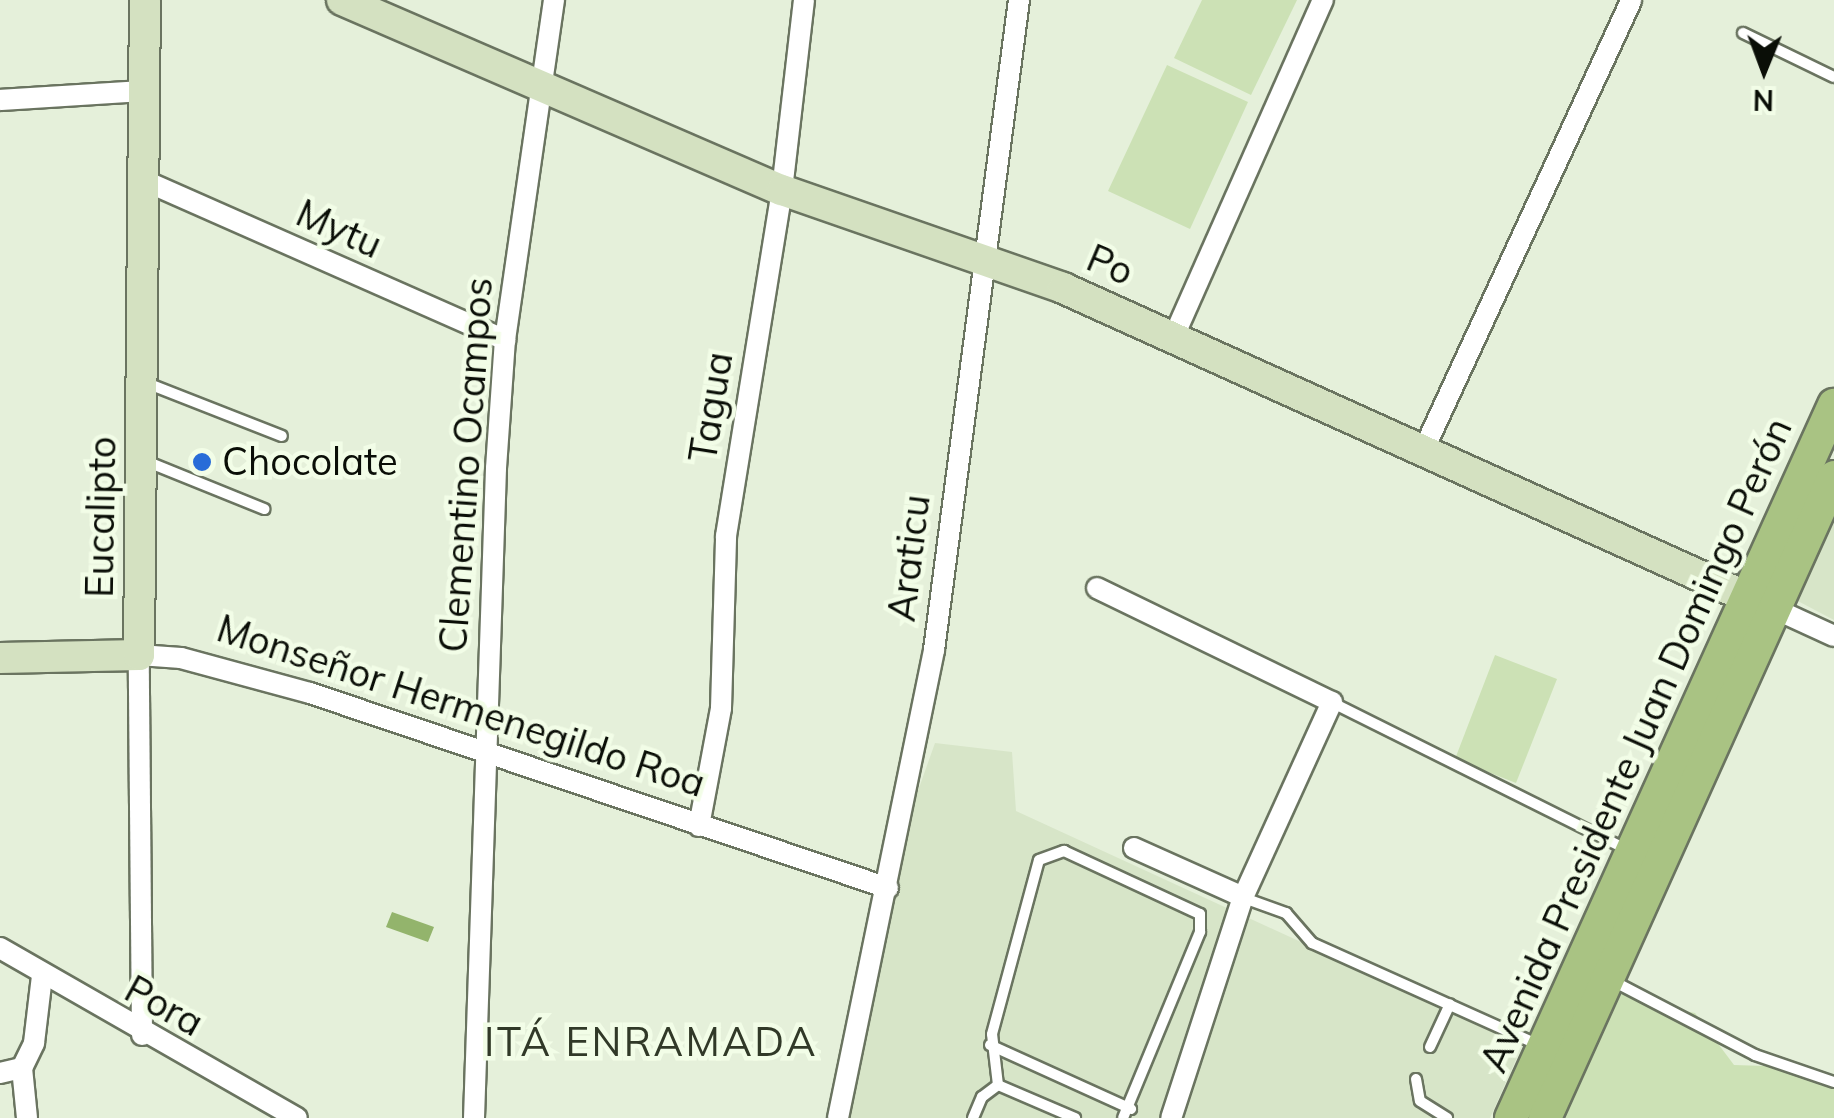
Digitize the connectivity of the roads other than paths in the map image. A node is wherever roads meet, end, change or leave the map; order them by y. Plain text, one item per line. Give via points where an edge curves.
1 (145, 0) edge
2 (342, 0) edge
3 (554, 0) edge
4 (804, 0) edge
5 (1019, 0) edge
6 (1323, 0) edge
7 (1630, 0) edge
8 (1743, 33) dead end
9 (1834, 77) edge
10 (539, 89) junction
11 (145, 92) junction
12 (0, 100) edge
13 (145, 182) junction
14 (782, 190) junction
15 (980, 257) junction
16 (1174, 336) junction
17 (506, 340) junction
18 (143, 382) junction
19 (1834, 405) edge
20 (282, 436) dead end
21 (1424, 449) junction
22 (142, 459) junction
23 (1834, 478) edge
24 (264, 509) dead end
25 (1795, 523) junction
26 (1097, 588) dead end
27 (1757, 603) junction
28 (1834, 636) edge
29 (139, 654) junction
30 (0, 658) edge
31 (1332, 702) junction
32 (481, 754) junction
33 (700, 826) junction
34 (1134, 848) dead end
35 (1630, 850) junction
36 (888, 888) junction
37 (1243, 898) junction
38 (0, 948) edge
39 (1592, 972) junction
40 (42, 976) junction
41 (1450, 1004) junction
42 (142, 1034) junction
43 (990, 1045) junction
44 (1543, 1046) junction
45 (1430, 1047) dead end
46 (22, 1068) junction
47 (0, 1073) edge
48 (1416, 1078) dead end
49 (1834, 1082) edge
50 (998, 1085) junction
51 (1127, 1114) edge
52 (27, 1118) edge
53 (298, 1118) edge
54 (474, 1118) edge
55 (838, 1118) edge
56 (973, 1118) edge
57 (1076, 1118) edge
58 (1172, 1118) edge
59 (1447, 1118) edge
60 (1511, 1118) edge
61 (1545, 1118) edge

1 - 11 street, Eucalipto
2 - 10 street, Po
3 - 10 street, Clementino Ocampos
4 - 14 street, Tagua
5 - 15 street, Araticu
6 - 16 street
7 - 21 street
8 - 9 lane
10 - 14 street, Po
10 - 17 street, Clementino Ocampos
11 - 12 street
11 - 13 street, Eucalipto
13 - 17 street, Mytu
13 - 18 street, Eucalipto
14 - 15 street, Po
14 - 33 street, Tagua via 726,536 721,708
15 - 16 street, Po
15 - 36 street, Araticu via 934,650
16 - 21 street, Po
17 - 32 street, Clementino Ocampos
18 - 20 lane
18 - 22 street, Eucalipto
19 - 25 main road, Avenida Presidente Juan Domingo Perón
21 - 27 street, Po
22 - 24 lane
22 - 29 street, Eucalipto
23 - 25 main road, Avenida Presidente Juan Domingo Perón
25 - 27 main road, Avenida Presidente Juan Domingo Perón
26 - 31 street
27 - 28 street, Po
27 - 35 main road, Avenida Presidente Juan Domingo Perón
27 - 39 main road, Avenida Presidente Juan Domingo Perón
29 - 30 street, Monseñor Hermenegildo Roa
29 - 32 street, Monseñor Hermenegildo Roa via 181,658 310,693
29 - 42 street, Eucalipto
31 - 35 lane
31 - 37 street
32 - 33 street, Monseñor Hermenegildo Roa
32 - 54 street, Clementino Ocampos
33 - 36 street, Monseñor Hermenegildo Roa
34 - 37 street
35 - 39 main road, Avenida Presidente Juan Domingo Perón
36 - 55 street, Araticu
37 - 41 lane via 1286,914 1312,944
37 - 58 street
38 - 40 street, Pora
39 - 44 main road, Avenida Presidente Juan Domingo Perón
39 - 49 lane via 1755,1055
39 - 61 main road, Avenida Presidente Juan Domingo Perón
40 - 42 street, Pora
40 - 46 street via 34,1043
41 - 44 lane
41 - 45 lane
42 - 53 street, Pora
43 - 50 lane
43 - 51 lane
43 - 51 lane via 1039,860 1064,851 1200,914 1200,932
44 - 60 main road, Avenida Presidente Juan Domingo Perón
46 - 47 street
46 - 52 street
48 - 59 lane via 1420,1101
50 - 56 lane via 982,1097
50 - 57 lane

